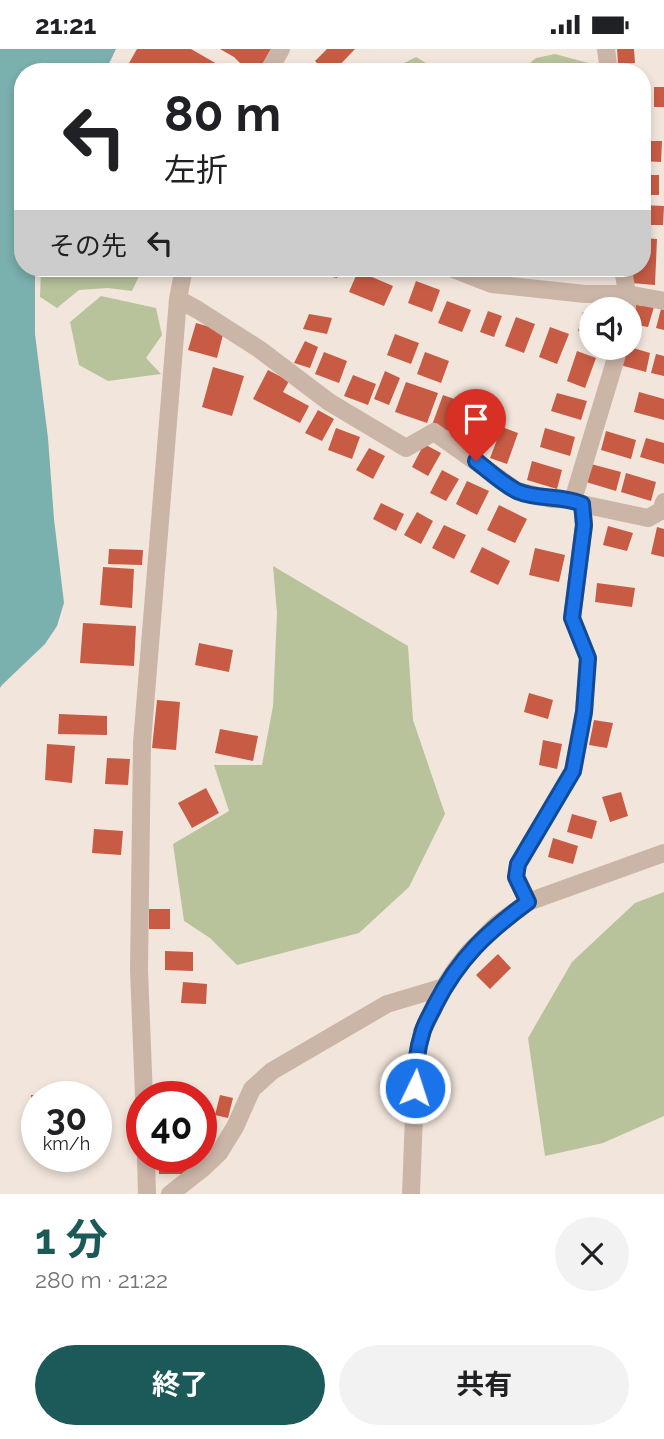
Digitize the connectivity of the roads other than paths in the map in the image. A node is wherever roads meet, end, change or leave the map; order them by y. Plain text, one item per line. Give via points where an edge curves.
1 (182, 277) edge
2 (474, 277) edge
3 (624, 277) edge
4 (600, 297) edge
5 (626, 297) edge
6 (178, 299) junction
7 (664, 301) edge
8 (642, 302) edge
9 (616, 360) edge
10 (577, 502) junction
11 (664, 502) edge
12 (664, 853) edge
13 (528, 902) junction
14 (444, 987) junction
15 (143, 1081) edge
16 (146, 1172) edge
17 (147, 1194) edge
18 (170, 1194) edge
19 (411, 1194) edge

1 - 6 street
2 - 4 street via 492,284
3 - 5 street
6 - 10 street via 259,349 329,402 406,448 434,432 517,491
6 - 15 street via 142,743 139,970
7 - 8 street
9 - 10 street
10 - 11 street via 648,518 661,512
10 - 13 street via 584,525 572,618 588,658 584,712 573,771 518,864 516,877
12 - 13 street
13 - 14 street via 469,952
14 - 18 street via 387,1005 272,1071 252,1089 219,1153
14 - 19 street via 422,1032 416,1061
16 - 17 street

